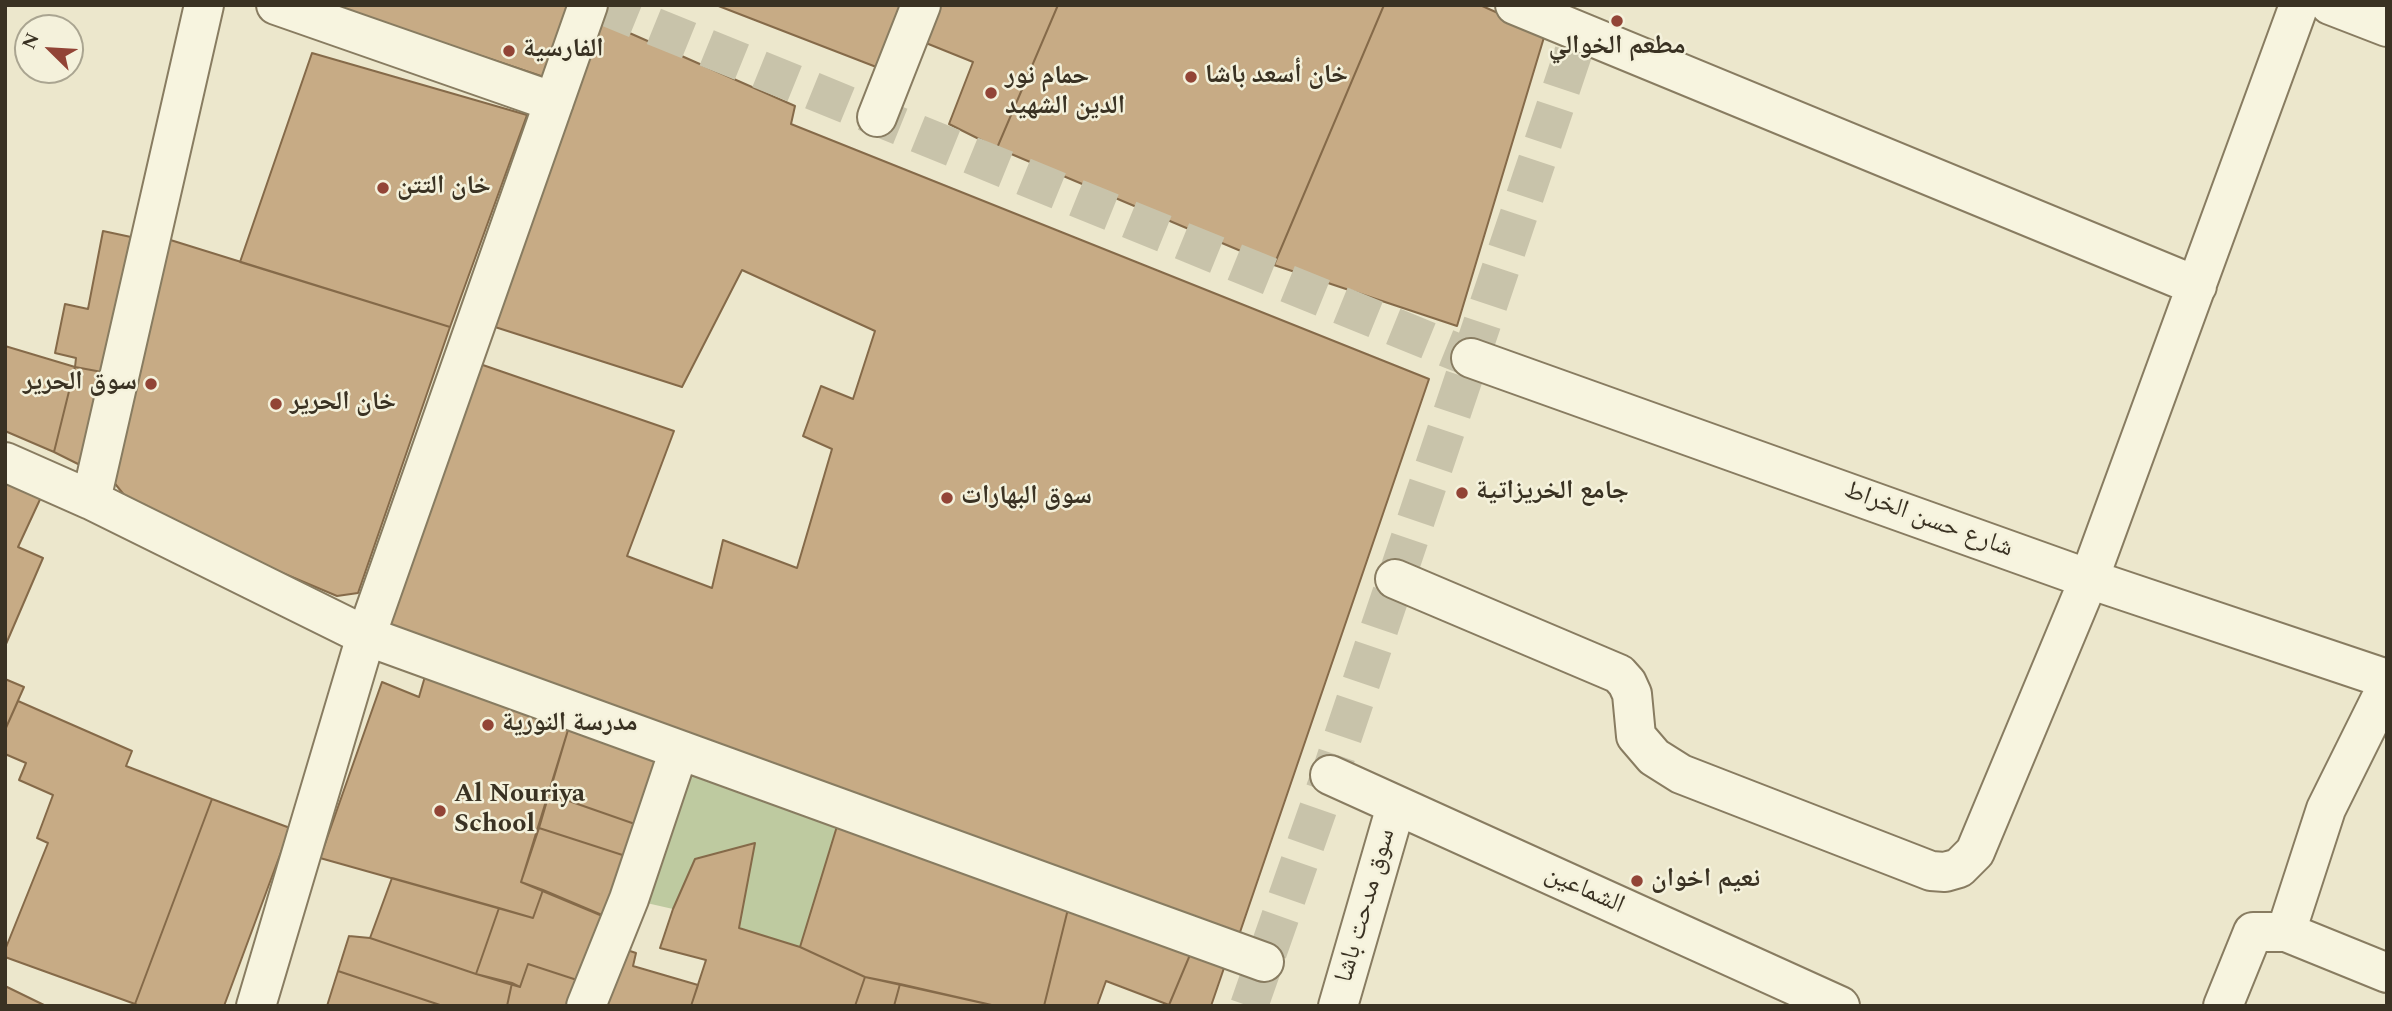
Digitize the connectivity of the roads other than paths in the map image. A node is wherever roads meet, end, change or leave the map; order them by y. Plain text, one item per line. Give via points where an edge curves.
1 (204, 5) edge
2 (276, 5) edge
3 (588, 5) edge
4 (921, 5) edge
5 (1515, 5) edge
6 (2299, 5) edge
7 (2330, 5) edge
8 (1583, 19) edge
9 (2387, 27) edge
10 (554, 102) junction
11 (877, 117) dead end
12 (2197, 286) junction
13 (1471, 358) tunnel mouth
14 (5, 462) edge
15 (90, 500) junction
16 (1395, 579) dead end
17 (2090, 579) junction
18 (366, 636) junction
19 (2387, 679) edge
20 (2387, 686) edge
21 (679, 750) junction
22 (1330, 775) dead end
23 (1396, 806) junction
24 (2286, 932) junction
25 (1264, 962) dead end
26 (2387, 973) edge
27 (256, 1006) edge
28 (586, 1006) edge
29 (1338, 1006) edge
30 (1840, 1006) edge
31 (2223, 1006) edge

1 - 15 street
2 - 10 street
3 - 10 street
4 - 11 street
5 - 8 street
6 - 12 street
7 - 9 street
8 - 12 street
10 - 18 street
12 - 17 street
13 - 17 street, شارع حسن الخراط
14 - 15 street
15 - 18 street
16 - 17 street via 1619,674 1632,694 1636,736 1674,771 1931,872 1959,868 1975,852
17 - 19 street, شارع حسن الخراط
18 - 21 street
18 - 27 street
20 - 24 street via 2326,809
21 - 25 street
21 - 28 street via 629,898
22 - 23 street, الشماعين
23 - 29 street, سوق مدحت باشا
23 - 30 street, الشماعين
24 - 26 street
24 - 31 street via 2253,932

